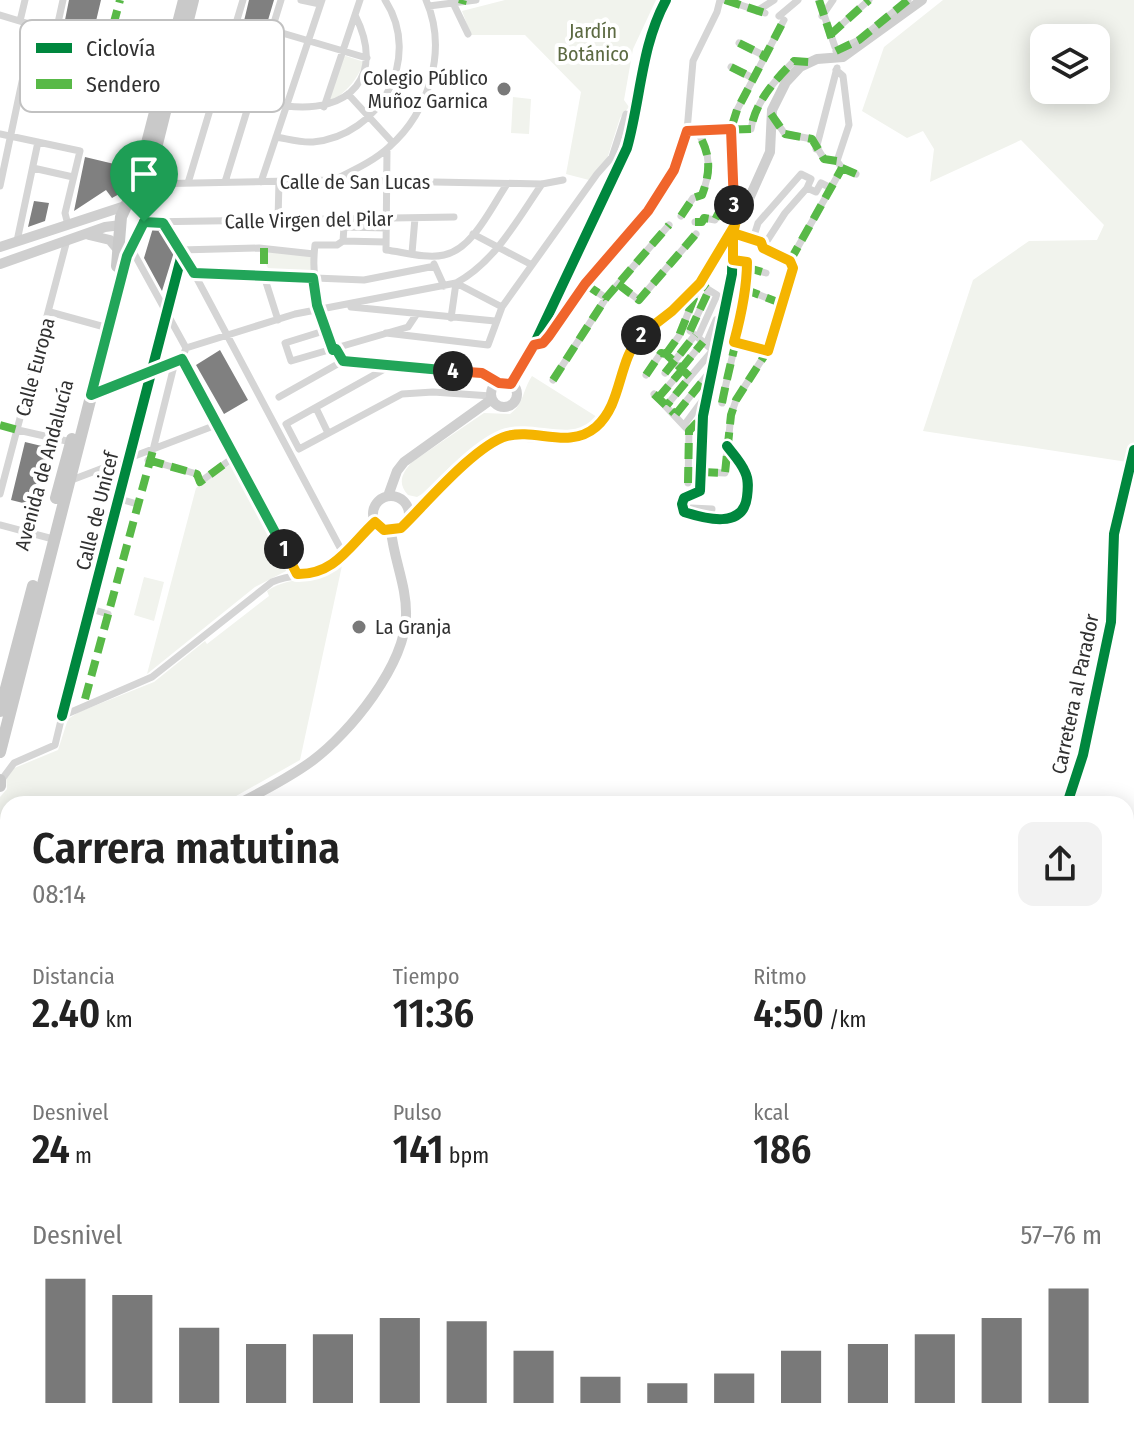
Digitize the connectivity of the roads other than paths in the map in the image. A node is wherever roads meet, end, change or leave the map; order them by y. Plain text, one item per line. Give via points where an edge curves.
1 (25, 0) edge
2 (63, 0) edge
3 (184, 0) edge
4 (193, 0) edge
5 (243, 0) edge
6 (281, 0) edge
7 (301, 0) edge
8 (360, 0) edge
9 (385, 0) edge
10 (473, 0) edge
11 (666, 0) edge
12 (724, 0) edge
13 (774, 0) edge
14 (798, 0) edge
15 (819, 0) edge
16 (833, 0) edge
17 (869, 0) edge
18 (908, 0) edge
19 (922, 0) edge
20 (321, 2) edge
21 (443, 2) edge
22 (428, 3) edge
23 (454, 5) junction
24 (355, 15) junction
25 (1, 16) edge
26 (822, 16) junction
27 (20, 20) edge
28 (59, 20) edge
29 (179, 20) edge
30 (188, 20) edge
31 (237, 20) edge
32 (275, 20) edge
33 (20, 21) edge
34 (0, 28) edge
35 (284, 34) edge
36 (468, 34) dead end
37 (830, 35) junction
38 (308, 42) junction
39 (739, 43) dead end
40 (343, 51) junction
41 (837, 52) junction
42 (765, 56) junction
43 (367, 58) junction
44 (809, 62) junction
45 (731, 67) dead end
46 (836, 70) junction
47 (753, 78) junction
48 (20, 90) edge
49 (348, 94) junction
50 (286, 106) junction
51 (324, 107) junction
52 (153, 112) edge
53 (165, 112) edge
54 (209, 112) edge
55 (247, 112) edge
56 (771, 114) junction
57 (370, 117) junction
58 (636, 118) junction
59 (771, 128) junction
60 (731, 129) junction
61 (751, 129) junction
62 (687, 131) junction
63 (697, 131) junction
64 (0, 134) edge
65 (10, 137) junction
66 (276, 137) junction
67 (38, 142) junction
68 (390, 146) junction
69 (816, 149) junction
70 (840, 164) junction
71 (33, 168) junction
72 (856, 174) dead end
73 (73, 177) junction
74 (334, 180) junction
75 (563, 180) dead end
76 (279, 181) junction
77 (387, 181) junction
78 (225, 182) junction
79 (261, 182) junction
80 (188, 183) junction
81 (147, 184) junction
82 (507, 184) junction
83 (542, 184) junction
84 (0, 186) edge
85 (732, 186) junction
86 (807, 188) junction
87 (831, 188) junction
88 (127, 204) junction
89 (143, 206) junction
90 (681, 216) dead end
91 (454, 217) dead end
92 (415, 218) junction
93 (388, 219) junction
94 (278, 220) junction
95 (144, 222) junction
96 (695, 222) dead end
97 (163, 223) junction
98 (68, 225) junction
99 (669, 225) dead end
100 (122, 227) junction
101 (734, 227) junction
102 (387, 228) junction
103 (137, 234) junction
104 (473, 234) junction
105 (696, 234) dead end
106 (83, 235) junction
107 (753, 239) junction
108 (67, 240) junction
109 (17, 241) junction
110 (343, 241) junction
111 (386, 242) junction
112 (0, 247) edge
113 (498, 247) junction
114 (763, 247) junction
115 (314, 249) junction
116 (125, 250) junction
117 (181, 252) junction
118 (412, 253) junction
119 (430, 254) junction
120 (733, 260) junction
121 (790, 261) junction
122 (0, 264) edge
123 (532, 265) junction
124 (435, 266) junction
125 (747, 272) junction
126 (194, 273) junction
127 (766, 273) dead end
128 (264, 276) junction
129 (313, 278) junction
130 (456, 283) junction
131 (585, 284) junction
132 (618, 284) junction
133 (444, 286) junction
134 (704, 287) junction
135 (744, 289) junction
136 (606, 298) junction
137 (783, 304) junction
138 (341, 306) junction
139 (502, 307) junction
140 (320, 309) junction
141 (50, 312) junction
142 (166, 313) junction
143 (416, 315) junction
144 (451, 318) junction
145 (278, 320) junction
146 (716, 320) dead end
147 (495, 321) junction
148 (101, 326) junction
149 (327, 330) junction
150 (386, 333) junction
151 (227, 335) junction
152 (307, 336) junction
153 (700, 340) junction
154 (734, 342) junction
155 (534, 345) junction
156 (186, 348) junction
157 (334, 350) junction
158 (768, 351) junction
159 (313, 356) junction
160 (669, 357) junction
161 (178, 360) junction
162 (343, 361) junction
163 (390, 366) junction
164 (713, 368) junction
165 (682, 369) junction
166 (150, 371) junction
167 (665, 373) dead end
168 (646, 375) dead end
169 (689, 379) junction
170 (553, 380) dead end
171 (499, 383) junction
172 (511, 384) junction
173 (91, 395) junction
174 (279, 397) dead end
175 (492, 398) junction
176 (706, 399) junction
177 (722, 403) junction
178 (735, 404) junction
179 (667, 405) junction
180 (316, 408) junction
181 (676, 414) junction
182 (703, 416) junction
183 (216, 425) junction
184 (687, 427) junction
185 (18, 430) junction
186 (328, 433) junction
187 (71, 442) junction
188 (727, 446) junction
189 (153, 450) junction
190 (1134, 450) edge
191 (234, 457) junction
192 (128, 460) junction
193 (148, 460) dead end
194 (702, 472) junction
195 (69, 481) junction
196 (688, 483) dead end
197 (0, 494) edge
198 (388, 496) junction
199 (427, 498) junction
200 (120, 499) junction
201 (404, 501) junction
202 (137, 504) dead end
203 (712, 509) dead end
204 (684, 512) junction
205 (407, 520) junction
206 (375, 522) junction
207 (0, 525) edge
208 (391, 531) junction
209 (49, 538) junction
210 (344, 555) junction
211 (297, 574) junction
212 (91, 609) junction
213 (108, 614) dead end
214 (6, 668) edge
215 (72, 684) junction
216 (86, 705) junction
217 (0, 711) edge
218 (62, 716) junction
219 (0, 752) edge
220 (0, 783) edge
221 (252, 796) edge
222 (1070, 796) edge

1 - 27 street
2 - 28 street
3 - 29 main road
4 - 30 main road
5 - 31 street
6 - 32 street
7 - 20 street
8 - 24 street
9 - 57 street via 399,41 398,65 388,95
10 - 23 street
11 - 58 main road via 648,40
12 - 13 street via 761,12
12 - 62 street via 693,61
14 - 42 street via 782,18
15 - 26 street
16 - 26 street
17 - 37 street
18 - 41 street
19 - 41 main road via 879,34
20 - 38 street
21 - 22 street
21 - 23 street
22 - 68 street via 435,45 427,92 413,120
23 - 36 street
24 - 40 street
24 - 43 street
25 - 33 street
25 - 34 street
26 - 37 street
35 - 38 street
37 - 41 street
38 - 40 street
38 - 50 street
39 - 42 street
40 - 43 street
40 - 51 street
41 - 44 main road
41 - 46 street
42 - 47 street
43 - 49 street via 363,75
44 - 56 main road via 786,82
44 - 61 street via 794,61 776,79
45 - 47 street
46 - 69 street
46 - 70 street via 843,76 849,125
47 - 60 street
48 - 65 street
49 - 51 street
49 - 57 street
50 - 51 street
50 - 66 street
52 - 88 main road
53 - 81 main road
54 - 80 street
55 - 78 street
56 - 59 main road
56 - 69 street via 785,134 812,139
57 - 66 street via 326,140
57 - 68 street
58 - 123 street via 626,114 612,157
58 - 155 main road via 627,148
59 - 61 street
59 - 101 main road via 767,162
60 - 61 street
60 - 63 street
60 - 85 street
62 - 63 street
62 - 131 street via 674,170 648,211
63 - 90 street via 709,175 702,195 693,198
64 - 65 street
65 - 67 street
65 - 84 street
66 - 79 street
67 - 71 street
67 - 73 street via 80,151
68 - 74 street
68 - 77 street
69 - 70 street via 824,159
70 - 72 street
70 - 87 street
71 - 73 street
71 - 109 street
73 - 98 street via 65,213
74 - 76 street, Calle de San Lucas
74 - 77 street, Calle de San Lucas
75 - 83 street, Calle de San Lucas
76 - 79 street, Calle de San Lucas
76 - 94 street
77 - 82 street, Calle de San Lucas
77 - 93 street
78 - 79 street, Calle de San Lucas
78 - 80 street, Calle de San Lucas
80 - 81 street, Calle de San Lucas
81 - 89 main road
82 - 83 street, Calle de San Lucas
82 - 104 street
83 - 113 street
85 - 96 street via 715,220
85 - 101 street
86 - 87 street via 816,192 821,183
86 - 107 street via 811,179 801,174 758,223
86 - 114 street
87 - 121 street
88 - 89 main road
88 - 98 main road
88 - 100 main road, Avenida de Andalucía
89 - 95 main road
91 - 92 street, Calle Virgen del Pilar
92 - 93 street, Calle Virgen del Pilar
92 - 118 street
93 - 94 street, Calle Virgen del Pilar
93 - 102 street
94 - 97 street, Calle Virgen del Pilar
95 - 97 street, Calle Virgen del Pilar
95 - 103 main road, Avenida de Andalucía
97 - 117 street
98 - 109 main road
99 - 132 street
100 - 103 main road
100 - 106 main road
100 - 116 main road, Avenida de Andalucía
101 - 107 street
101 - 120 street
101 - 134 main road
102 - 110 street via 344,227
102 - 111 street
103 - 116 main road, Avenida de Andalucía
104 - 113 street
104 - 119 street via 444,255
105 - 132 street via 639,300
106 - 108 main road
106 - 116 main road via 105,237
107 - 114 street
108 - 122 main road
108 - 141 street, Calle Europa
109 - 112 main road
110 - 111 street
110 - 115 street
111 - 118 street via 386,250
113 - 123 street
113 - 130 street
114 - 121 street
115 - 117 street
115 - 129 street
116 - 142 street
116 - 148 main road, Avenida de Andalucía
116 - 173 main road, Avenida de Andalucía
117 - 126 street
117 - 142 street, Calle de Unicef
118 - 119 street
119 - 124 street
120 - 125 street via 747,262
120 - 153 street
121 - 137 street via 793,268
123 - 139 street
124 - 129 street via 364,280
124 - 133 street
125 - 127 street
125 - 135 street
126 - 128 street
126 - 151 street
128 - 129 street
128 - 145 street
129 - 140 street
130 - 133 street
130 - 139 street
130 - 144 street
131 - 136 street
131 - 155 street via 549,336
132 - 136 street
133 - 138 street
134 - 153 street
134 - 153 street via 717,295
134 - 199 main road via 633,344 607,416 593,430 563,439 507,436
135 - 137 street
135 - 154 street
136 - 170 street
137 - 158 street
138 - 140 street
138 - 143 street
139 - 147 street
140 - 145 street
140 - 149 street
141 - 148 street
141 - 185 street, Calle Europa
142 - 156 street
142 - 166 street, Calle de Unicef
143 - 144 street
143 - 150 street via 408,327
144 - 147 street
145 - 151 street
146 - 153 street
147 - 150 street via 488,345
148 - 187 main road, Avenida de Andalucía
149 - 152 street
149 - 157 street
150 - 157 street
151 - 156 street
151 - 210 street
152 - 159 street
152 - 159 street via 285,343 291,361
153 - 160 street
153 - 160 street
153 - 164 street
153 - 165 street
153 - 169 street
154 - 158 street
154 - 177 street
155 - 172 main road
156 - 161 street
157 - 159 street
157 - 162 street
158 - 178 street
160 - 165 street
160 - 167 street
160 - 168 street via 661,353
161 - 166 street
161 - 183 street
161 - 189 street
162 - 163 street
162 - 174 street
163 - 171 street via 482,373
163 - 180 street
164 - 176 street
164 - 181 street
165 - 169 street
165 - 179 street via 656,396
166 - 173 street
166 - 192 street, Calle de Unicef
169 - 179 street
171 - 172 main road
171 - 175 main road
172 - 175 main road via 516,394 510,405 502,407
173 - 195 main road, Avenida de Andalucía
175 - 186 street via 402,394
175 - 198 main road via 404,462
176 - 177 street
176 - 182 street
176 - 184 street
177 - 178 street
178 - 188 street
179 - 181 street
180 - 186 street
180 - 186 street via 286,424 299,449
181 - 184 street
182 - 184 street
182 - 194 street
183 - 189 street
183 - 191 street
184 - 196 street
185 - 187 street
185 - 197 street, Calle Europa
187 - 209 main road, Avenida de Andalucía
188 - 194 street via 725,473
188 - 204 street via 748,478 741,514 717,519
189 - 192 street
190 - 222 street, Carretera al Parador via 1114,534 1111,622
191 - 193 street via 200,482 197,474
191 - 211 street
192 - 195 street
192 - 200 street, Calle de Unicef
194 - 204 street via 700,491 684,498
195 - 209 main road, Avenida de Andalucía
198 - 201 main road
198 - 206 main road via 375,505
199 - 201 main road
199 - 205 main road
200 - 202 street
200 - 212 street, Calle de Unicef
201 - 205 main road
203 - 204 street
205 - 208 main road
206 - 208 main road
206 - 210 street
207 - 209 street
208 - 221 main road via 406,615 392,666 343,732 313,760
209 - 214 main road, Avenida de Andalucía
209 - 219 main road, Avenida de Andalucía
210 - 211 street via 319,573
211 - 216 street via 272,582 152,677
212 - 213 street
212 - 215 street, Calle de Unicef
214 - 217 main road, Avenida de Andalucía
215 - 216 street via 75,698
215 - 218 street, Calle de Unicef
216 - 218 street
218 - 220 street, Calle de Unicef via 55,745 14,763

